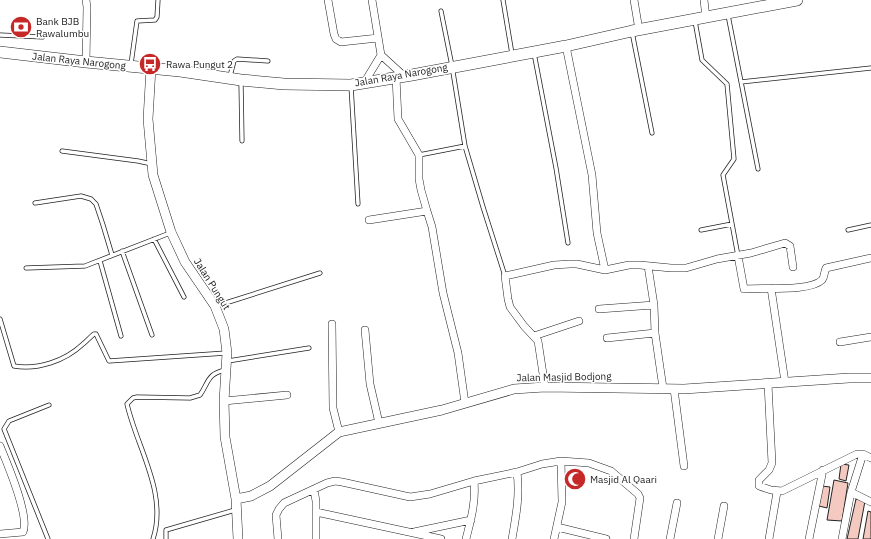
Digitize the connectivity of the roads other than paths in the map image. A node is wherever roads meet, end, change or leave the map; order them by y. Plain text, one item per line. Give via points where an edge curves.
1 (86, 0) edge
2 (158, 0) edge
3 (328, 0) edge
4 (372, 0) edge
5 (503, 0) edge
6 (634, 0) edge
7 (704, 0) edge
8 (797, 0) edge
9 (441, 11) dead end
10 (728, 14) junction
11 (701, 19) junction
12 (635, 31) junction
13 (0, 35) edge
14 (43, 37) dead end
15 (378, 38) junction
16 (566, 46) junction
17 (534, 51) junction
18 (0, 52) edge
19 (381, 55) junction
20 (512, 55) junction
21 (268, 61) dead end
22 (86, 62) junction
23 (131, 66) junction
24 (452, 66) junction
25 (151, 68) junction
26 (871, 68) edge
27 (400, 77) junction
28 (235, 79) junction
29 (741, 82) junction
30 (364, 83) junction
31 (351, 85) junction
32 (652, 133) dead end
33 (242, 141) dead end
34 (465, 146) junction
35 (62, 151) dead end
36 (419, 154) junction
37 (152, 164) junction
38 (758, 169) dead end
39 (35, 203) dead end
40 (358, 204) dead end
41 (427, 211) junction
42 (369, 220) dead end
43 (732, 224) junction
44 (871, 225) edge
45 (701, 230) dead end
46 (848, 230) dead end
47 (171, 232) junction
48 (154, 240) junction
49 (568, 243) dead end
50 (122, 252) junction
51 (112, 255) junction
52 (738, 256) junction
53 (871, 258) edge
54 (100, 261) junction
55 (648, 266) junction
56 (793, 267) dead end
57 (26, 268) dead end
58 (605, 270) junction
59 (320, 273) dead end
60 (505, 276) junction
61 (771, 288) junction
62 (184, 297) dead end
63 (654, 305) junction
64 (215, 306) junction
65 (599, 310) dead end
66 (0, 319) edge
67 (579, 321) dead end
68 (332, 324) dead end
69 (365, 330) dead end
70 (655, 333) junction
71 (152, 335) dead end
72 (121, 336) dead end
73 (534, 336) junction
74 (871, 337) edge
75 (607, 338) dead end
76 (840, 342) dead end
77 (309, 348) dead end
78 (226, 361) junction
79 (871, 378) edge
80 (786, 382) junction
81 (768, 384) junction
82 (545, 387) junction
83 (663, 388) junction
84 (674, 389) junction
85 (287, 395) dead end
86 (224, 401) junction
87 (465, 403) junction
88 (49, 405) dead end
89 (379, 423) junction
90 (339, 432) junction
91 (0, 446) edge
92 (863, 454) junction
93 (871, 458) edge
94 (561, 461) junction
95 (684, 466) dead end
96 (823, 470) junction
97 (517, 472) junction
98 (474, 481) junction
99 (314, 490) junction
100 (777, 492) junction
101 (851, 492) junction
102 (236, 500) junction
103 (871, 502) edge
104 (677, 504) dead end
105 (724, 506) dead end
106 (236, 509) junction
107 (316, 512) junction
108 (470, 520) junction
109 (557, 527) junction
110 (411, 532) junction
111 (0, 534) edge
112 (48, 539) edge
113 (153, 539) edge
114 (166, 539) edge
115 (238, 539) edge
116 (278, 539) edge
117 (316, 539) edge
118 (441, 539) edge
119 (466, 539) edge
120 (512, 539) edge
121 (554, 539) edge
122 (606, 539) edge
123 (634, 539) edge
124 (670, 539) edge
125 (718, 539) edge
126 (769, 539) edge
127 (809, 539) edge
128 (842, 539) edge

1 - 22 street
2 - 23 lane via 155,20 137,21
3 - 15 street via 336,39 341,42
4 - 15 street
5 - 20 lane
6 - 12 street
7 - 11 street
8 - 10 main road, Jalan Raya Narogong
9 - 24 lane
10 - 11 main road, Jalan Raya Narogong
10 - 29 lane
11 - 12 main road, Jalan Raya Narogong
11 - 43 lane via 702,60 727,84 734,159 723,176
12 - 16 main road, Jalan Raya Narogong
12 - 32 lane
13 - 14 lane
15 - 19 street
16 - 17 main road, Jalan Raya Narogong
16 - 58 street via 592,175
17 - 20 main road, Jalan Raya Narogong
17 - 49 lane
18 - 22 main road, Jalan Raya Narogong
19 - 27 street
19 - 30 street
20 - 24 main road, Jalan Raya Narogong
21 - 28 lane via 237,59 234,61
22 - 23 main road, Jalan Raya Narogong
23 - 25 main road, Jalan Raya Narogong
24 - 27 main road, Jalan Raya Narogong
24 - 34 lane
25 - 28 main road, Jalan Raya Narogong
25 - 37 street, Jalan Pungut via 148,119
26 - 29 lane
27 - 30 main road, Jalan Raya Narogong
27 - 36 street via 398,119
28 - 31 main road, Jalan Raya Narogong via 284,84
28 - 33 lane
29 - 38 lane
30 - 31 main road, Jalan Raya Narogong
31 - 40 lane
34 - 36 lane
34 - 60 lane
35 - 37 lane
36 - 41 street via 419,180
37 - 47 street, Jalan Pungut via 152,175
39 - 51 lane via 81,196 91,200 96,204
41 - 42 street
41 - 87 street via 458,353
43 - 45 lane
43 - 52 lane
44 - 46 lane
47 - 48 lane
47 - 64 street, Jalan Pungut via 185,262
48 - 50 lane
48 - 62 lane
50 - 51 lane
50 - 71 lane
51 - 54 lane
52 - 55 street via 686,268
52 - 56 street via 786,243 790,246
52 - 61 street via 744,289
53 - 61 street via 826,268 824,276 815,284
54 - 57 lane via 85,266
54 - 72 lane
55 - 58 street via 629,265
55 - 63 street
58 - 60 street via 577,264 562,264
59 - 64 lane
60 - 73 street via 510,307
61 - 80 street
63 - 65 street
63 - 70 street
64 - 78 street, Jalan Pungut via 224,329
66 - 78 lane via 14,366 55,363 96,334 109,361
67 - 73 street
68 - 90 street via 333,408
69 - 89 street via 370,384
70 - 75 street
70 - 83 street
73 - 82 street via 538,341
74 - 76 street
77 - 78 lane
78 - 86 street, Jalan Pungut
78 - 113 lane via 210,376 200,395 190,398 137,396 128,404 151,475 158,515
79 - 80 street, Jalan Masjid Bodjong
80 - 81 street, Jalan Masjid Bodjong
81 - 84 street, Jalan Masjid Bodjong
81 - 100 street via 772,463 758,483
82 - 83 street, Jalan Masjid Bodjong
82 - 87 street, Jalan Masjid Bodjong via 514,389
83 - 84 street, Jalan Masjid Bodjong
84 - 95 street
85 - 86 street
86 - 102 street, Jalan Pungut via 225,437
87 - 89 street, Jalan Masjid Bodjong
88 - 112 lane via 9,421 4,429
89 - 90 street, Jalan Masjid Bodjong
90 - 102 street, Jalan Masjid Bodjong via 270,486 251,496
91 - 111 street via 20,500 25,528 23,532
92 - 93 street
92 - 96 street via 857,454
92 - 101 street
94 - 97 street
94 - 109 street via 562,502
94 - 123 street via 589,463 611,471 633,489 640,498
96 - 100 street
96 - 127 street
97 - 98 street
97 - 120 street via 518,503
98 - 99 street via 410,497 335,481
98 - 108 street via 475,500
99 - 107 street
99 - 116 street via 284,503 279,509 276,515
100 - 126 street
101 - 103 street
101 - 128 street
102 - 106 street, Jalan Pungut
104 - 124 street
105 - 125 street
106 - 114 lane via 166,530
106 - 115 street, Jalan Pungut
107 - 110 street
107 - 117 street
108 - 110 street
108 - 119 street
109 - 121 street
109 - 122 street
110 - 118 street

